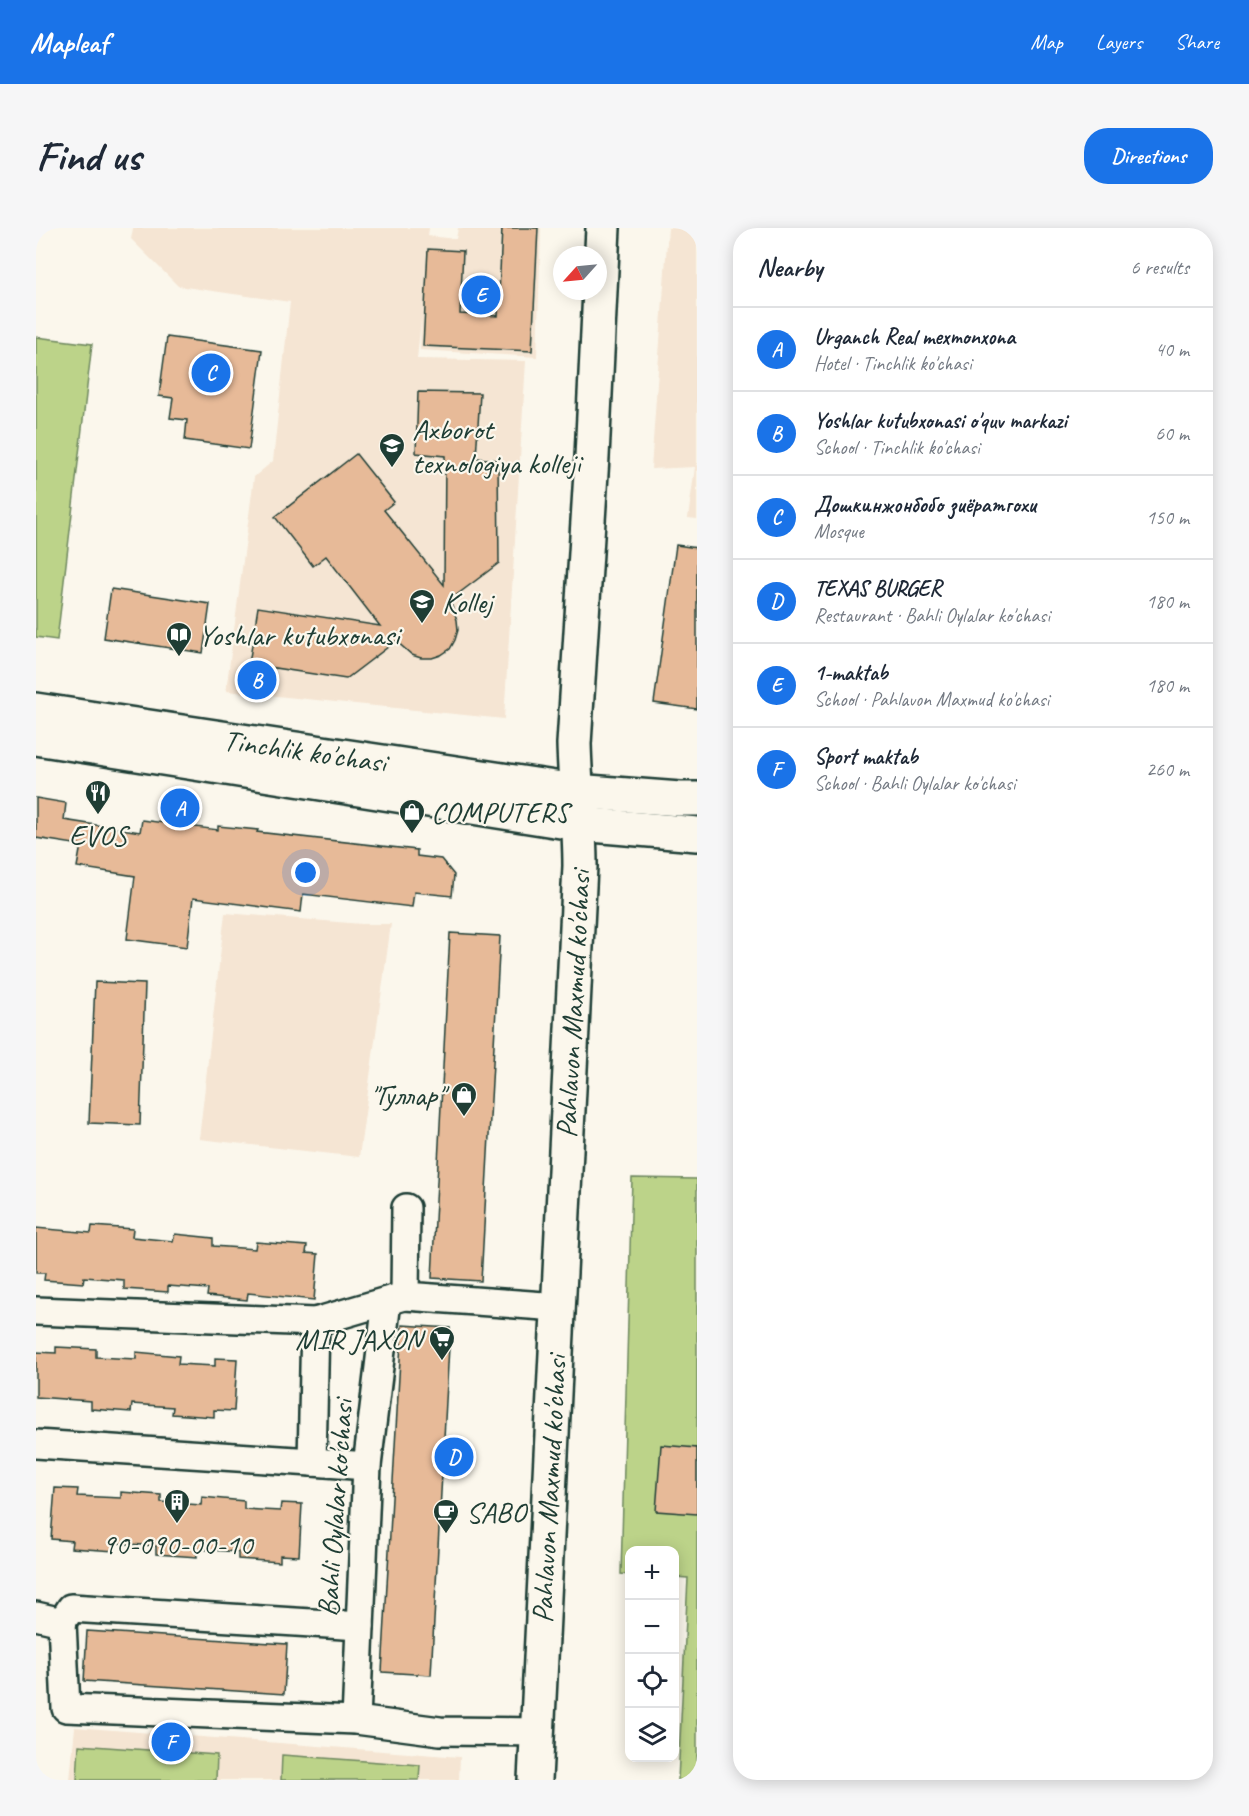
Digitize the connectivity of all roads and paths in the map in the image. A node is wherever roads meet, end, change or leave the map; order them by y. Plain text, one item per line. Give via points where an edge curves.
1 (603, 228) edge
2 (36, 710) edge
3 (36, 738) edge
4 (575, 791) junction
5 (697, 799) edge
6 (567, 822) junction
7 (697, 834) edge
8 (406, 1208) dead end
9 (396, 1298) junction
10 (558, 1307) junction
11 (36, 1311) edge
12 (315, 1322) junction
13 (36, 1444) edge
14 (312, 1462) junction
15 (367, 1466) junction
16 (36, 1616) edge
17 (62, 1622) junction
18 (360, 1626) junction
19 (356, 1720) junction
20 (538, 1732) junction
21 (535, 1780) edge

1 - 4 main road, Pahlavon Maxmud ko'chasi via 574,744
2 - 4 main road, Tinchlik ko'chasi
3 - 6 main road, Tinchlik ko'chasi
4 - 5 main road, Tinchlik ko'chasi
4 - 6 main road, Pahlavon Maxmud ko'chasi
6 - 7 main road, Tinchlik ko'chasi
6 - 10 main road, Pahlavon Maxmud ko'chasi via 578,900
8 - 9 street, Bahli Oylalar ko'chasi
9 - 10 street
9 - 12 street
9 - 15 street, Bahli Oylalar ko'chasi
10 - 20 main road, Pahlavon Maxmud ko'chasi
11 - 12 street
12 - 14 street, Bahli Oylalar ko'chasi
13 - 14 street, Bahli Oylalar ko'chasi
14 - 15 street
15 - 18 street, Bahli Oylalar ko'chasi
16 - 17 street
17 - 18 street via 71,1608
17 - 19 street via 66,1708
18 - 19 street, Bahli Oylalar ko'chasi
19 - 20 street via 440,1731
20 - 21 main road, Pahlavon Maxmud ko'chasi

